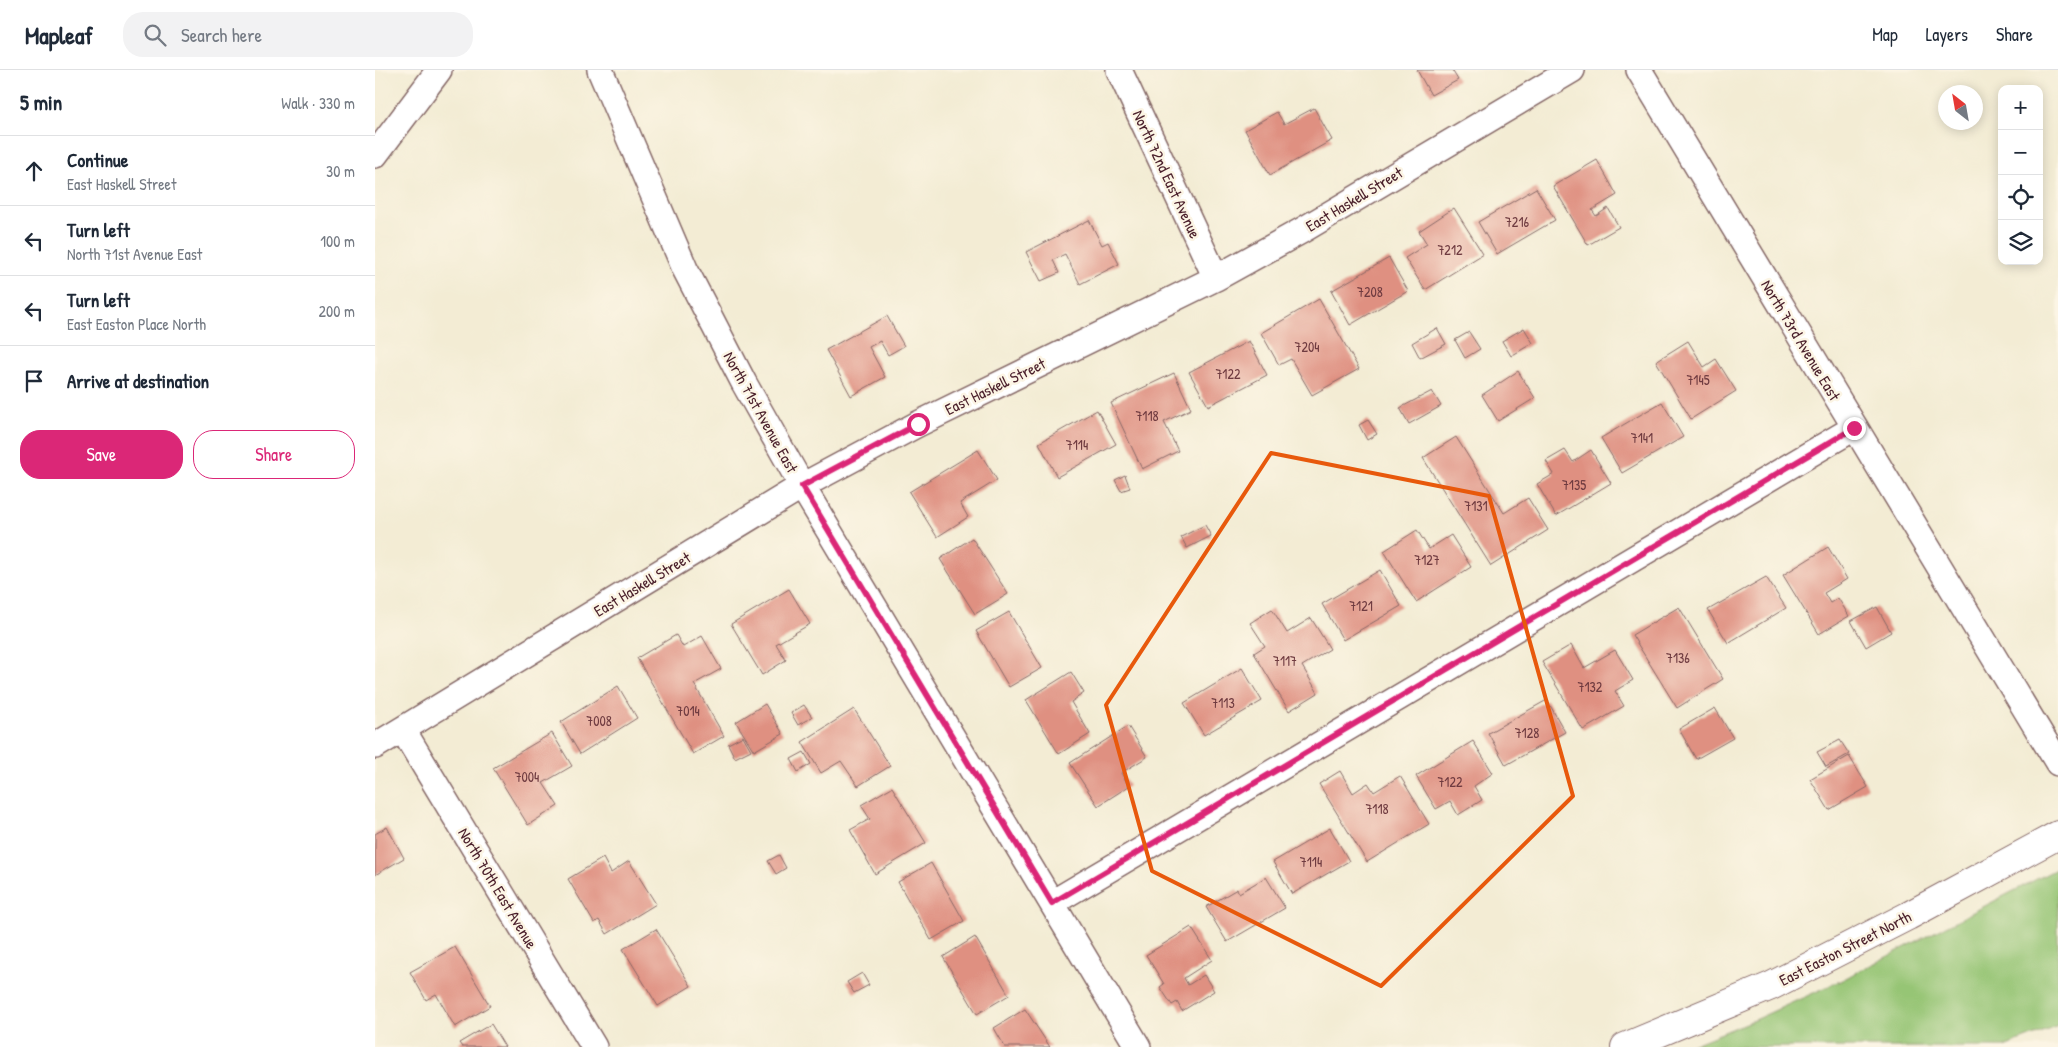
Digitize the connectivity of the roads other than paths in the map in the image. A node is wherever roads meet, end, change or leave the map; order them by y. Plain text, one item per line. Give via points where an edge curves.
1 (439, 70) edge
2 (600, 70) edge
3 (1119, 70) edge
4 (1571, 70) edge
5 (1639, 70) edge
6 (375, 155) edge
7 (1216, 278) junction
8 (1854, 428) junction
9 (802, 486) junction
10 (403, 730) junction
11 (375, 746) edge
12 (2058, 763) edge
13 (2058, 835) edge
14 (1052, 903) junction
15 (594, 1047) edge
16 (1138, 1047) edge
17 (1625, 1047) edge

1 - 6 street
2 - 9 street, North 71st Avenue East via 685,268
3 - 7 street, North 72nd East Avenue
4 - 7 street, East Haskell Street
5 - 8 street, North 73rd Avenue East
7 - 9 street, East Haskell Street via 927,420
8 - 12 street, North 73rd Avenue East
8 - 14 street
9 - 10 street, East Haskell Street
9 - 14 street, North 71st Avenue East
10 - 11 street, East Haskell Street
10 - 15 street, North 70th East Avenue
13 - 17 street, East Easton Street North via 1771,986
14 - 16 street, North 71st Avenue East

